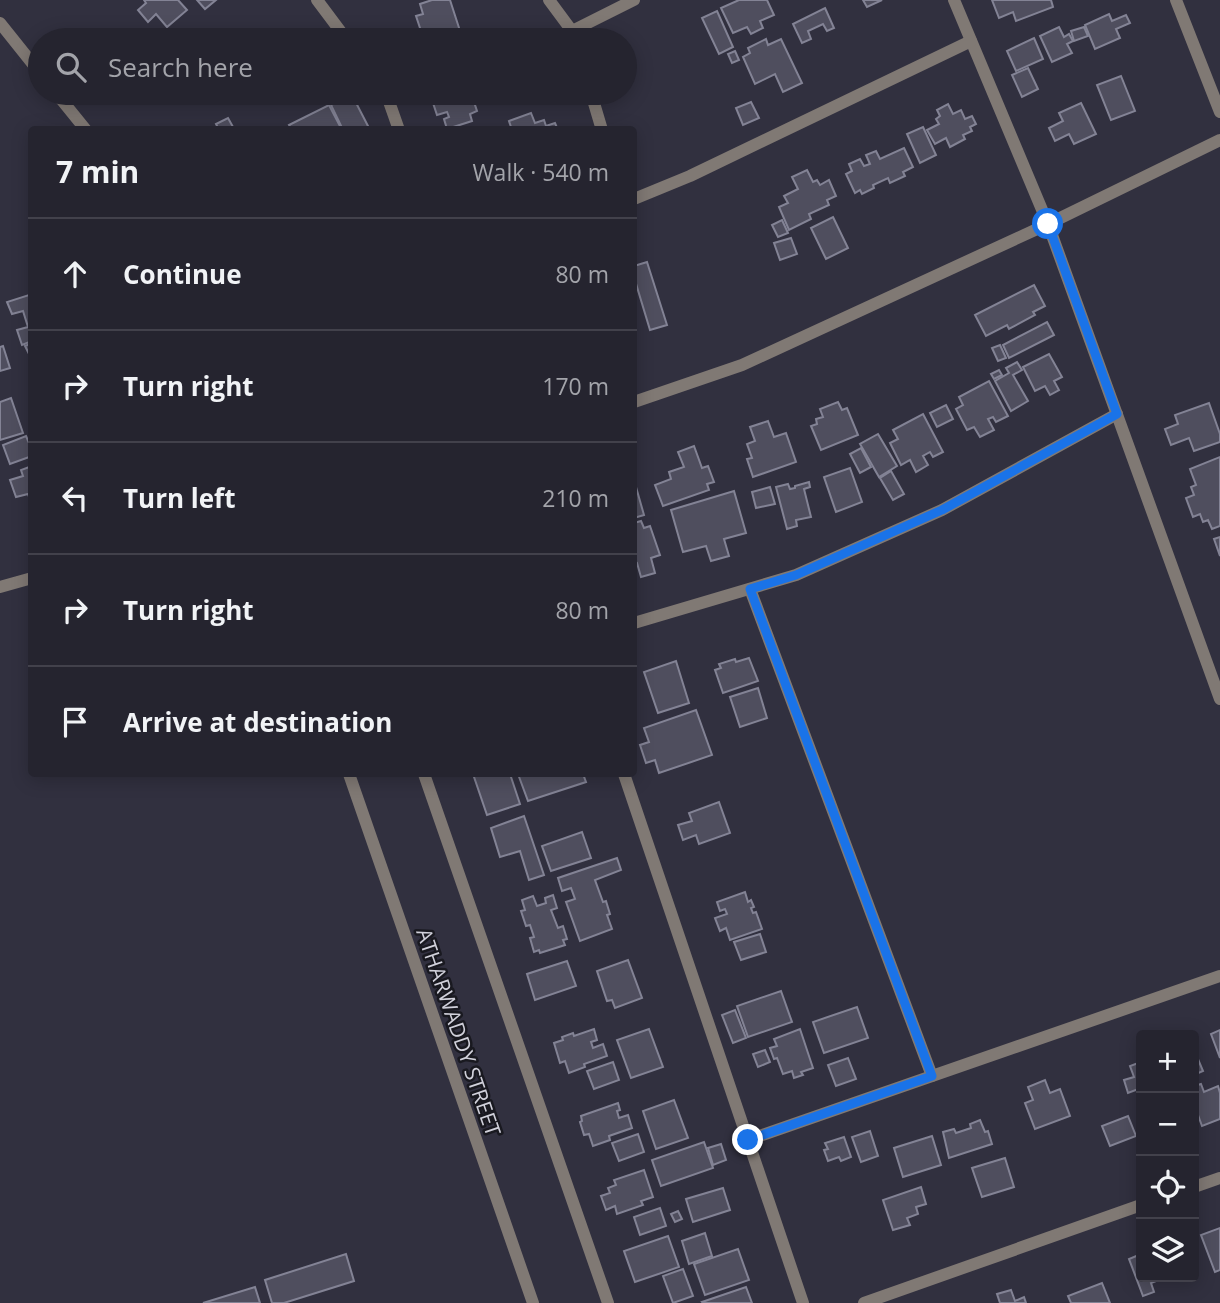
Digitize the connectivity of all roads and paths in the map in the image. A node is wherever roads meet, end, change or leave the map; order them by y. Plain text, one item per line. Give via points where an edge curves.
1 (317, 0) edge
2 (549, 0) edge
3 (634, 0) edge
4 (954, 0) edge
5 (1176, 0) edge
6 (0, 23) edge
7 (338, 28) edge
8 (568, 28) edge
9 (587, 28) edge
10 (971, 41) junction
11 (28, 58) edge
12 (66, 105) edge
13 (390, 105) edge
14 (595, 105) edge
15 (1220, 113) edge
16 (83, 126) edge
17 (398, 126) edge
18 (601, 126) edge
19 (1220, 140) edge
20 (637, 198) edge
21 (1048, 224) junction
22 (637, 401) edge
23 (1117, 414) junction
24 (28, 579) edge
25 (0, 587) edge
26 (750, 589) junction
27 (637, 622) edge
28 (1220, 699) edge
29 (350, 777) edge
30 (425, 777) edge
31 (625, 777) edge
32 (1220, 976) edge
33 (932, 1076) junction
34 (748, 1140) junction
35 (1220, 1178) edge
36 (1199, 1185) edge
37 (1136, 1207) edge
38 (533, 1303) edge
39 (608, 1303) edge
40 (803, 1303) edge
41 (864, 1303) edge

1 - 7 street
2 - 8 street
3 - 9 street
4 - 10 street
5 - 15 street
6 - 11 street
10 - 20 street
10 - 21 street
12 - 16 street
13 - 17 street
14 - 18 street
19 - 21 street
21 - 22 street via 742,365
21 - 23 street
23 - 26 street via 942,510 796,575
23 - 28 street
24 - 25 street
26 - 27 street
26 - 33 street
29 - 38 street, ATHARWADDY STREET
30 - 39 street
31 - 34 street
32 - 33 street
33 - 34 street
34 - 40 street
35 - 36 street
37 - 41 street

